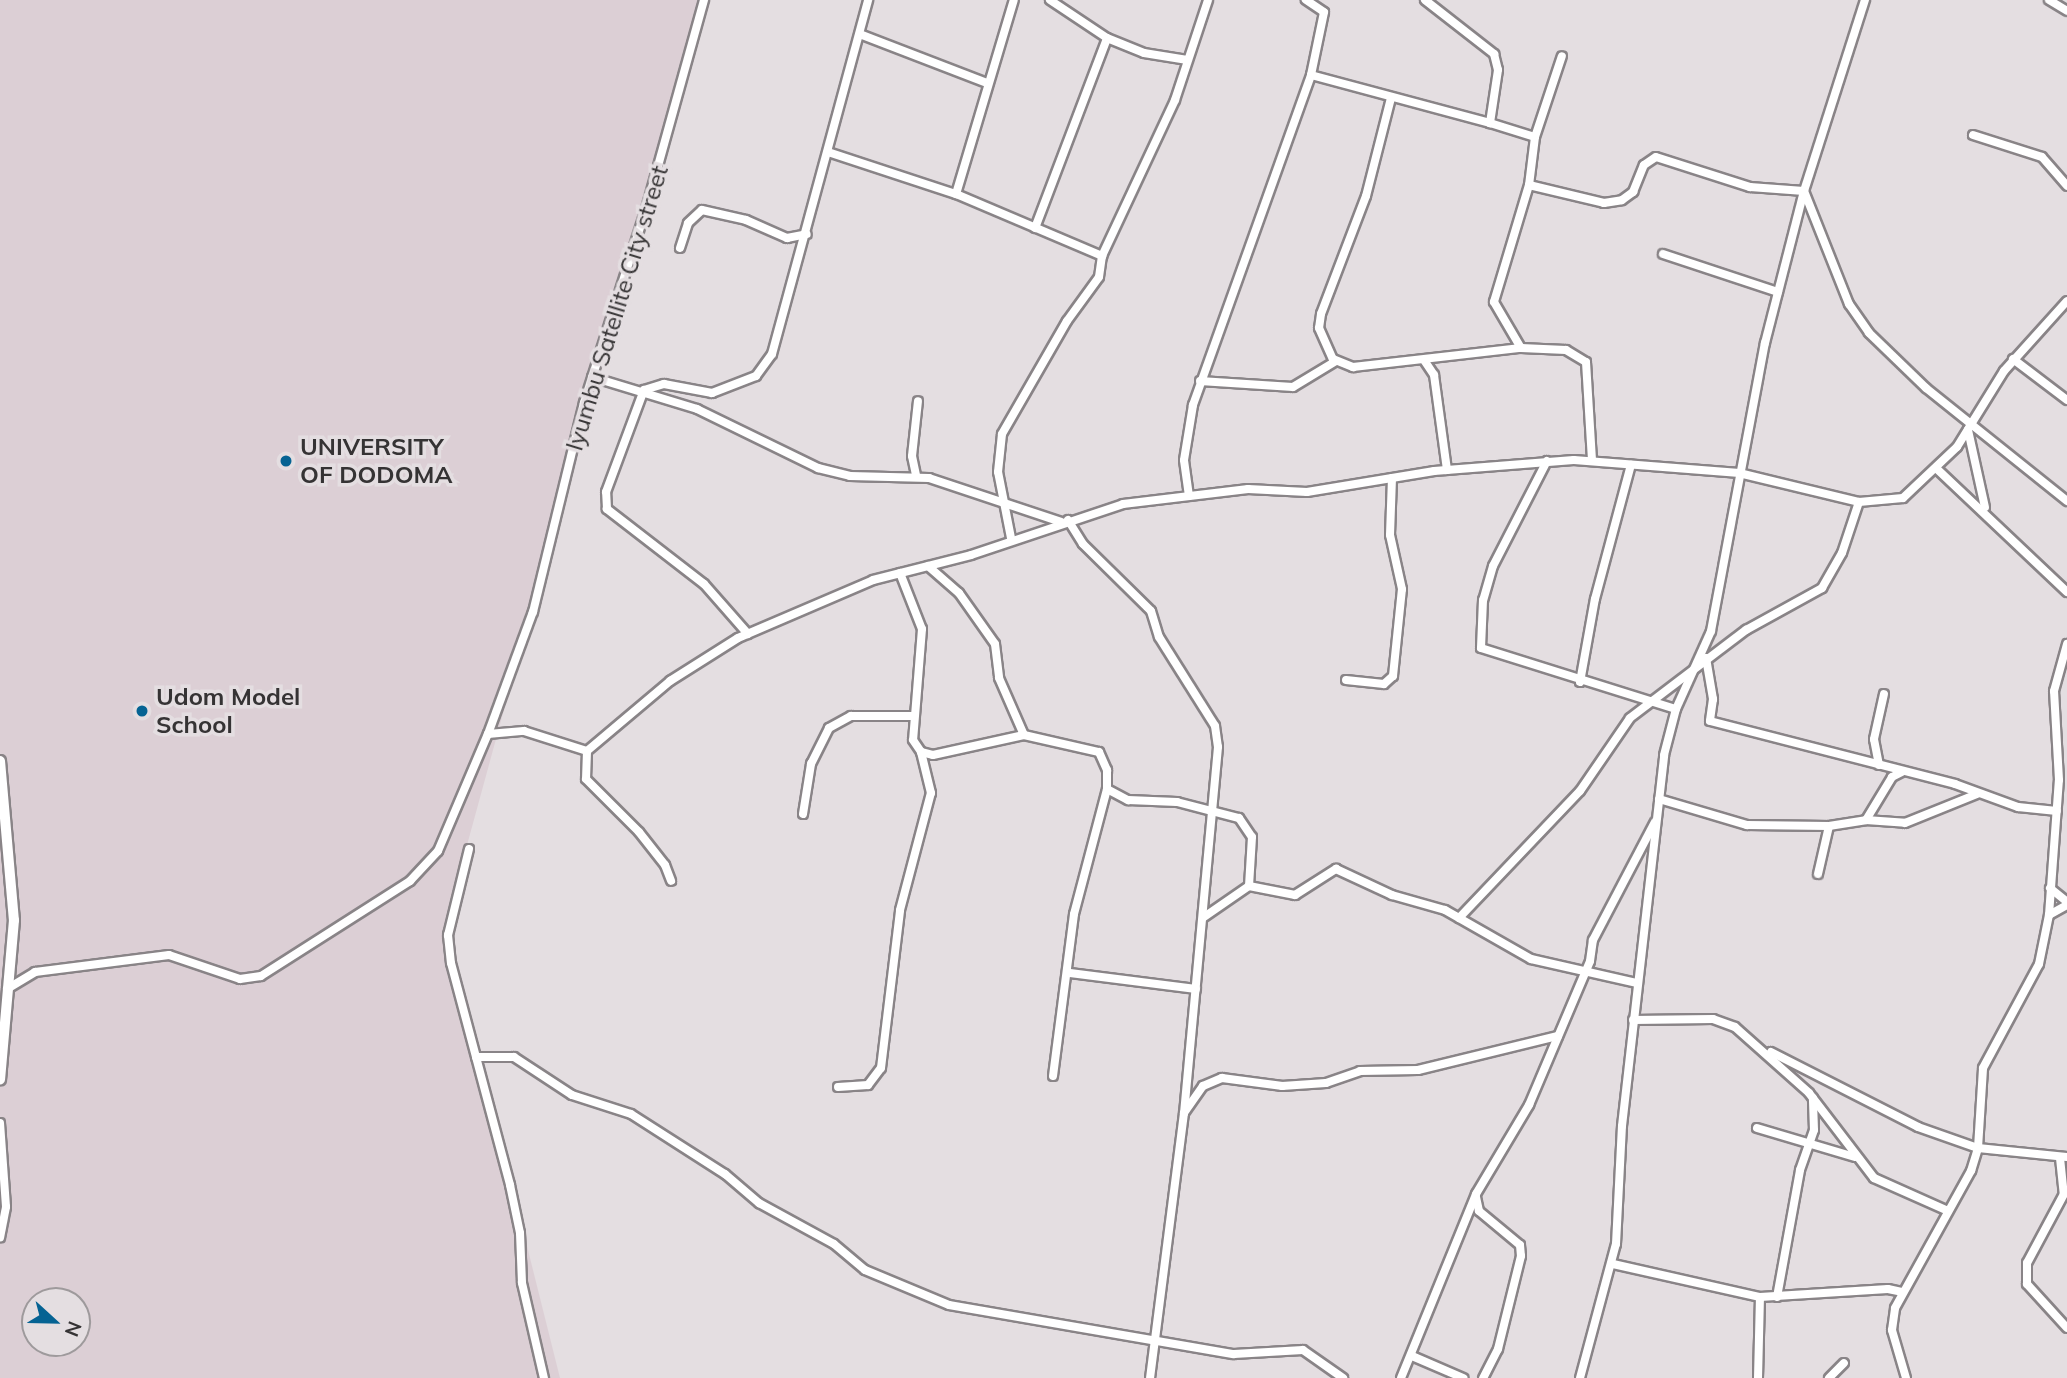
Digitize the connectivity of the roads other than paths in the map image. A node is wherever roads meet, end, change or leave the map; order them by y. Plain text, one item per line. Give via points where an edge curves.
1 (704, 0) edge
2 (868, 0) edge
3 (1014, 0) edge
4 (1049, 0) edge
5 (1208, 0) edge
6 (1306, 0) edge
7 (1425, 0) edge
8 (1865, 0) edge
9 (2049, 0) edge
10 (2067, 11) edge
11 (862, 35) junction
12 (1107, 38) junction
13 (1562, 57) dead end
14 (1187, 60) junction
15 (1311, 75) junction
16 (987, 83) junction
17 (1391, 97) junction
18 (1490, 123) junction
19 (1973, 135) dead end
20 (1535, 137) junction
21 (831, 153) junction
22 (1529, 185) junction
23 (2067, 186) edge
24 (1804, 191) junction
25 (956, 194) junction
26 (1035, 228) junction
27 (807, 234) junction
28 (680, 248) dead end
29 (1664, 254) dead end
30 (1102, 256) junction
31 (1778, 292) junction
32 (2067, 301) edge
33 (1521, 348) junction
34 (2013, 359) junction
35 (1424, 360) junction
36 (1336, 362) junction
37 (592, 377) junction
38 (1200, 381) junction
39 (644, 390) junction
40 (2067, 400) edge
41 (918, 401) dead end
42 (1970, 426) junction
43 (1592, 460) junction
44 (1547, 461) junction
45 (1631, 464) junction
46 (1937, 469) junction
47 (1447, 470) junction
48 (1739, 473) junction
49 (916, 475) junction
50 (1392, 478) junction
51 (1189, 496) junction
52 (2067, 501) edge
53 (1003, 502) junction
54 (1859, 502) junction
55 (1986, 510) junction
56 (1065, 521) junction
57 (1012, 538) junction
58 (928, 566) junction
59 (900, 573) junction
60 (2067, 592) edge
61 (748, 634) junction
62 (2067, 644) edge
63 (1704, 660) junction
64 (1346, 680) dead end
65 (1580, 682) junction
66 (1884, 694) dead end
67 (1649, 702) junction
68 (1676, 709) junction
69 (914, 716) junction
70 (488, 734) junction
71 (1024, 735) junction
72 (587, 751) junction
73 (921, 752) junction
74 (0, 761) edge
75 (1879, 765) junction
76 (1902, 772) junction
77 (1107, 789) junction
78 (1977, 794) junction
79 (1659, 799) junction
80 (1211, 808) junction
81 (2057, 811) junction
82 (803, 814) dead end
83 (1657, 820) junction
84 (1866, 820) junction
85 (1829, 826) junction
86 (469, 849) dead end
87 (1818, 874) dead end
88 (671, 881) dead end
89 (1249, 886) junction
90 (2050, 888) junction
91 (2067, 903) edge
92 (2049, 915) junction
93 (1204, 917) junction
94 (1459, 918) junction
95 (1584, 971) junction
96 (1070, 973) junction
97 (1637, 982) junction
98 (7, 989) junction
99 (1196, 989) junction
100 (1633, 1020) junction
101 (1558, 1035) junction
102 (1757, 1045) junction
103 (475, 1057) junction
104 (1053, 1076) dead end
105 (0, 1079) edge
106 (838, 1087) dead end
107 (1813, 1097) junction
108 (1184, 1113) junction
109 (0, 1123) edge
110 (1757, 1128) dead end
111 (1810, 1146) junction
112 (1978, 1148) junction
113 (1855, 1157) junction
114 (2063, 1157) edge
115 (1476, 1194) junction
116 (1945, 1210) junction
117 (0, 1237) edge
118 (1613, 1264) junction
119 (1902, 1293) junction
120 (1760, 1297) junction
121 (1777, 1297) junction
122 (2067, 1328) edge
123 (1152, 1338) junction
124 (1412, 1356) junction
125 (1844, 1363) dead end
126 (544, 1378) edge
127 (1150, 1378) edge
128 (1343, 1378) edge
129 (1401, 1378) edge
130 (1463, 1378) edge
131 (1483, 1378) edge
132 (1580, 1378) edge
133 (1758, 1378) edge
134 (1829, 1378) edge
135 (1906, 1378) edge

1 - 37 street, Iyumbu Satellite City street via 648,202
2 - 11 street
3 - 16 street
4 - 12 street
5 - 14 street
6 - 15 street via 1324,12
7 - 18 street via 1494,54 1498,70
8 - 24 street
9 - 10 street
11 - 16 street
11 - 21 street
12 - 14 street via 1144,53
12 - 26 street
13 - 20 street
14 - 30 street via 1130,204
15 - 17 street
15 - 38 street
16 - 25 street
17 - 18 street
17 - 36 street via 1366,195 1321,314 1319,328
18 - 20 street
19 - 23 street via 2042,157
20 - 22 street
21 - 25 street
21 - 27 street
22 - 24 street via 1604,203 1622,200 1633,192 1644,165 1656,157 1751,187
22 - 33 street via 1494,302
24 - 31 street
24 - 42 street via 1859,320
25 - 26 street
26 - 30 street
27 - 28 street via 787,238 746,220 702,210 688,223
27 - 39 street via 772,354 756,376 712,393 664,384
29 - 31 street
30 - 53 street via 1099,277 1067,321 1002,434
31 - 48 street
32 - 34 street
33 - 35 street
33 - 43 street via 1566,350 1586,362
34 - 40 street
34 - 42 street
35 - 36 street via 1353,367
35 - 47 street via 1434,375
36 - 38 street via 1293,387
37 - 39 street
37 - 70 street, Iyumbu Satellite City street via 533,612
38 - 51 street via 1187,429
39 - 49 street via 697,409 817,468 850,476
39 - 61 street via 618,450 606,492 607,509 704,584
41 - 49 street via 912,456
42 - 46 street
42 - 52 street
42 - 55 street
43 - 44 street
43 - 45 street
44 - 47 street
44 - 65 street via 1493,566 1483,600 1481,648
45 - 48 street
45 - 65 street via 1595,599
46 - 54 street via 1903,498
46 - 55 street
47 - 50 street
48 - 54 street
48 - 63 street via 1723,578
49 - 53 street
50 - 51 street via 1307,492 1248,489
50 - 64 street via 1390,535 1402,589 1393,676 1384,684
51 - 56 street via 1124,504
53 - 56 street
53 - 57 street
54 - 63 street via 1839,560 1822,588
55 - 60 street via 2038,569
56 - 57 street
56 - 80 street via 1151,611 1159,637 1215,726 1218,747
57 - 58 street
58 - 59 street
58 - 71 street via 958,592 995,644 999,678
59 - 61 street via 855,586
59 - 69 street via 922,629
61 - 72 street via 670,681
62 - 81 street via 2054,691 2060,760
63 - 67 street
63 - 68 street
63 - 75 street via 1713,699 1710,721
65 - 67 street
66 - 75 street via 1874,739
67 - 68 street
67 - 94 street via 1630,718 1580,791
68 - 79 street
69 - 73 street via 913,740
69 - 82 street via 851,716 830,727 811,764
70 - 72 street via 524,731
70 - 98 street, Iyumbu Satellite City street via 438,851 410,881 261,976 240,979 169,955 35,972
71 - 73 street via 933,755
71 - 77 street via 1099,752 1108,770
72 - 88 street via 586,779 639,832 665,865
73 - 106 street via 931,793 900,910 881,1068 869,1085
74 - 98 street via 12,856
75 - 76 street
76 - 78 street
76 - 84 street via 1892,777
77 - 80 street via 1128,800
77 - 96 street via 1074,914
78 - 81 street via 2018,807
78 - 84 street via 1905,823
79 - 83 street
79 - 85 street via 1747,825
80 - 89 street via 1239,818 1252,837
80 - 93 street
81 - 90 street
83 - 95 street via 1593,940
83 - 97 street
84 - 85 street
85 - 87 street
86 - 103 street via 449,943
89 - 93 street
89 - 94 street via 1295,895 1315,877 1336,869
90 - 91 street
90 - 92 street
91 - 92 street
92 - 112 street via 2036,975 1983,1068
93 - 99 street
94 - 95 street via 1510,951
95 - 97 street
95 - 101 street
96 - 99 street
96 - 104 street
97 - 100 street
98 - 105 street
99 - 108 street
100 - 102 street via 1713,1019 1735,1027
100 - 118 street
101 - 108 street via 1418,1070 1360,1071 1326,1083 1282,1086 1222,1078 1203,1086
101 - 115 street via 1529,1105
102 - 107 street
102 - 112 street via 1918,1127
103 - 123 street via 513,1057 572,1095 631,1114 725,1174 759,1203 834,1244 882,1279 949,1305 1007,1319
103 - 126 street via 520,1233 522,1283
107 - 111 street
107 - 113 street
108 - 123 street
109 - 117 street via 5,1201
110 - 111 street
111 - 113 street
111 - 121 street via 1800,1170
112 - 114 street
112 - 116 street via 1971,1171
113 - 116 street via 1890,1190
114 - 122 street via 2064,1194 2027,1263 2026,1284
115 - 124 street
115 - 131 street via 1479,1211 1520,1245 1521,1256 1498,1349
116 - 119 street
118 - 120 street
118 - 132 street
119 - 121 street via 1888,1289
119 - 135 street via 1892,1330
120 - 121 street
120 - 133 street
123 - 127 street
123 - 128 street via 1234,1354 1303,1350
124 - 129 street
124 - 130 street
125 - 134 street

